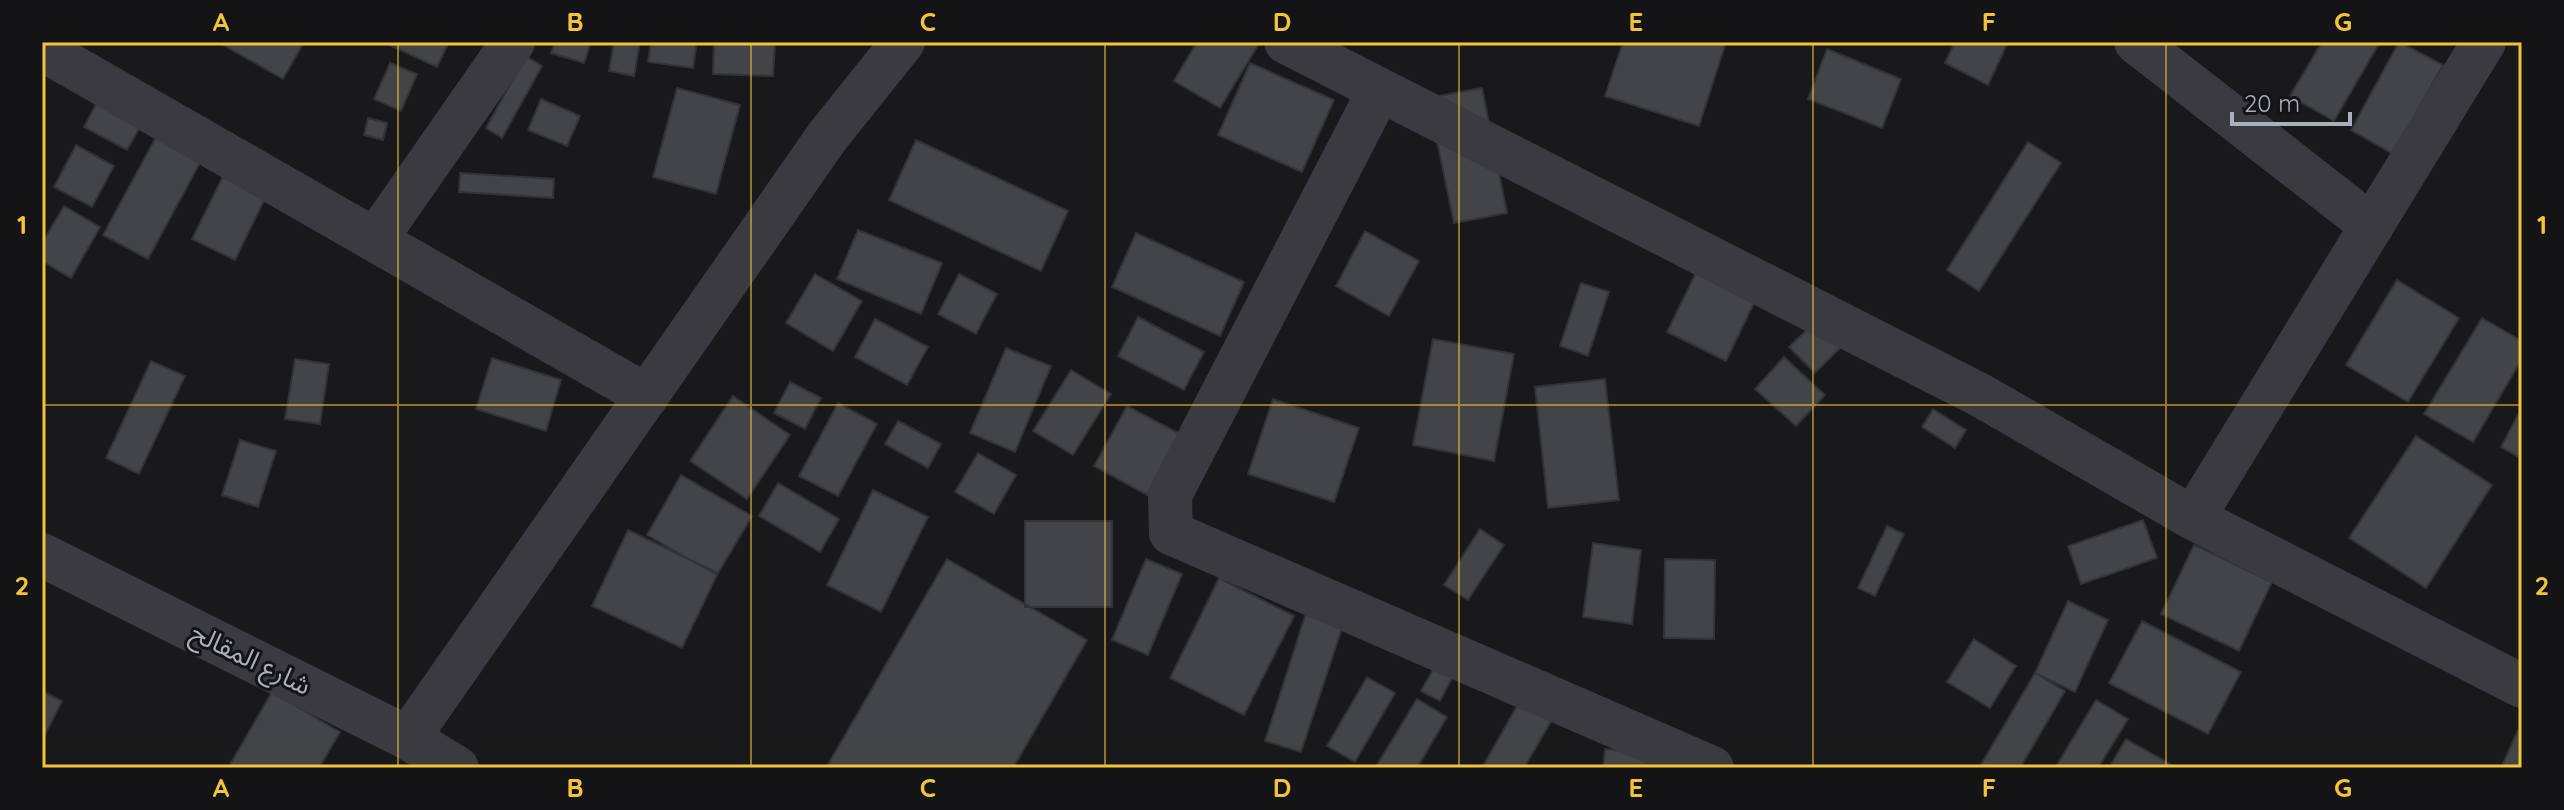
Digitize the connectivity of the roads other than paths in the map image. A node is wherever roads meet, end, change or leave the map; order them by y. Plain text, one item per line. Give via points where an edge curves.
1 (513, 42) edge
2 (903, 42) edge
3 (1286, 42) edge
4 (2136, 42) edge
5 (2484, 42) edge
6 (42, 49) edge
7 (1379, 91) junction
8 (2372, 226) junction
9 (375, 240) junction
10 (647, 396) junction
11 (2193, 518) junction
12 (42, 555) edge
13 (2522, 686) edge
14 (408, 738) junction
15 (457, 768) edge
16 (1712, 768) edge

1 - 9 street
2 - 10 street via 827,137
3 - 7 street
4 - 8 street
5 - 8 street
6 - 9 street
7 - 11 street via 1980,395
7 - 16 street via 1170,495 1171,533
8 - 11 street
9 - 10 street
10 - 14 street
11 - 13 street
12 - 14 street, شارع المقالح
14 - 15 street, شارع المقالح

